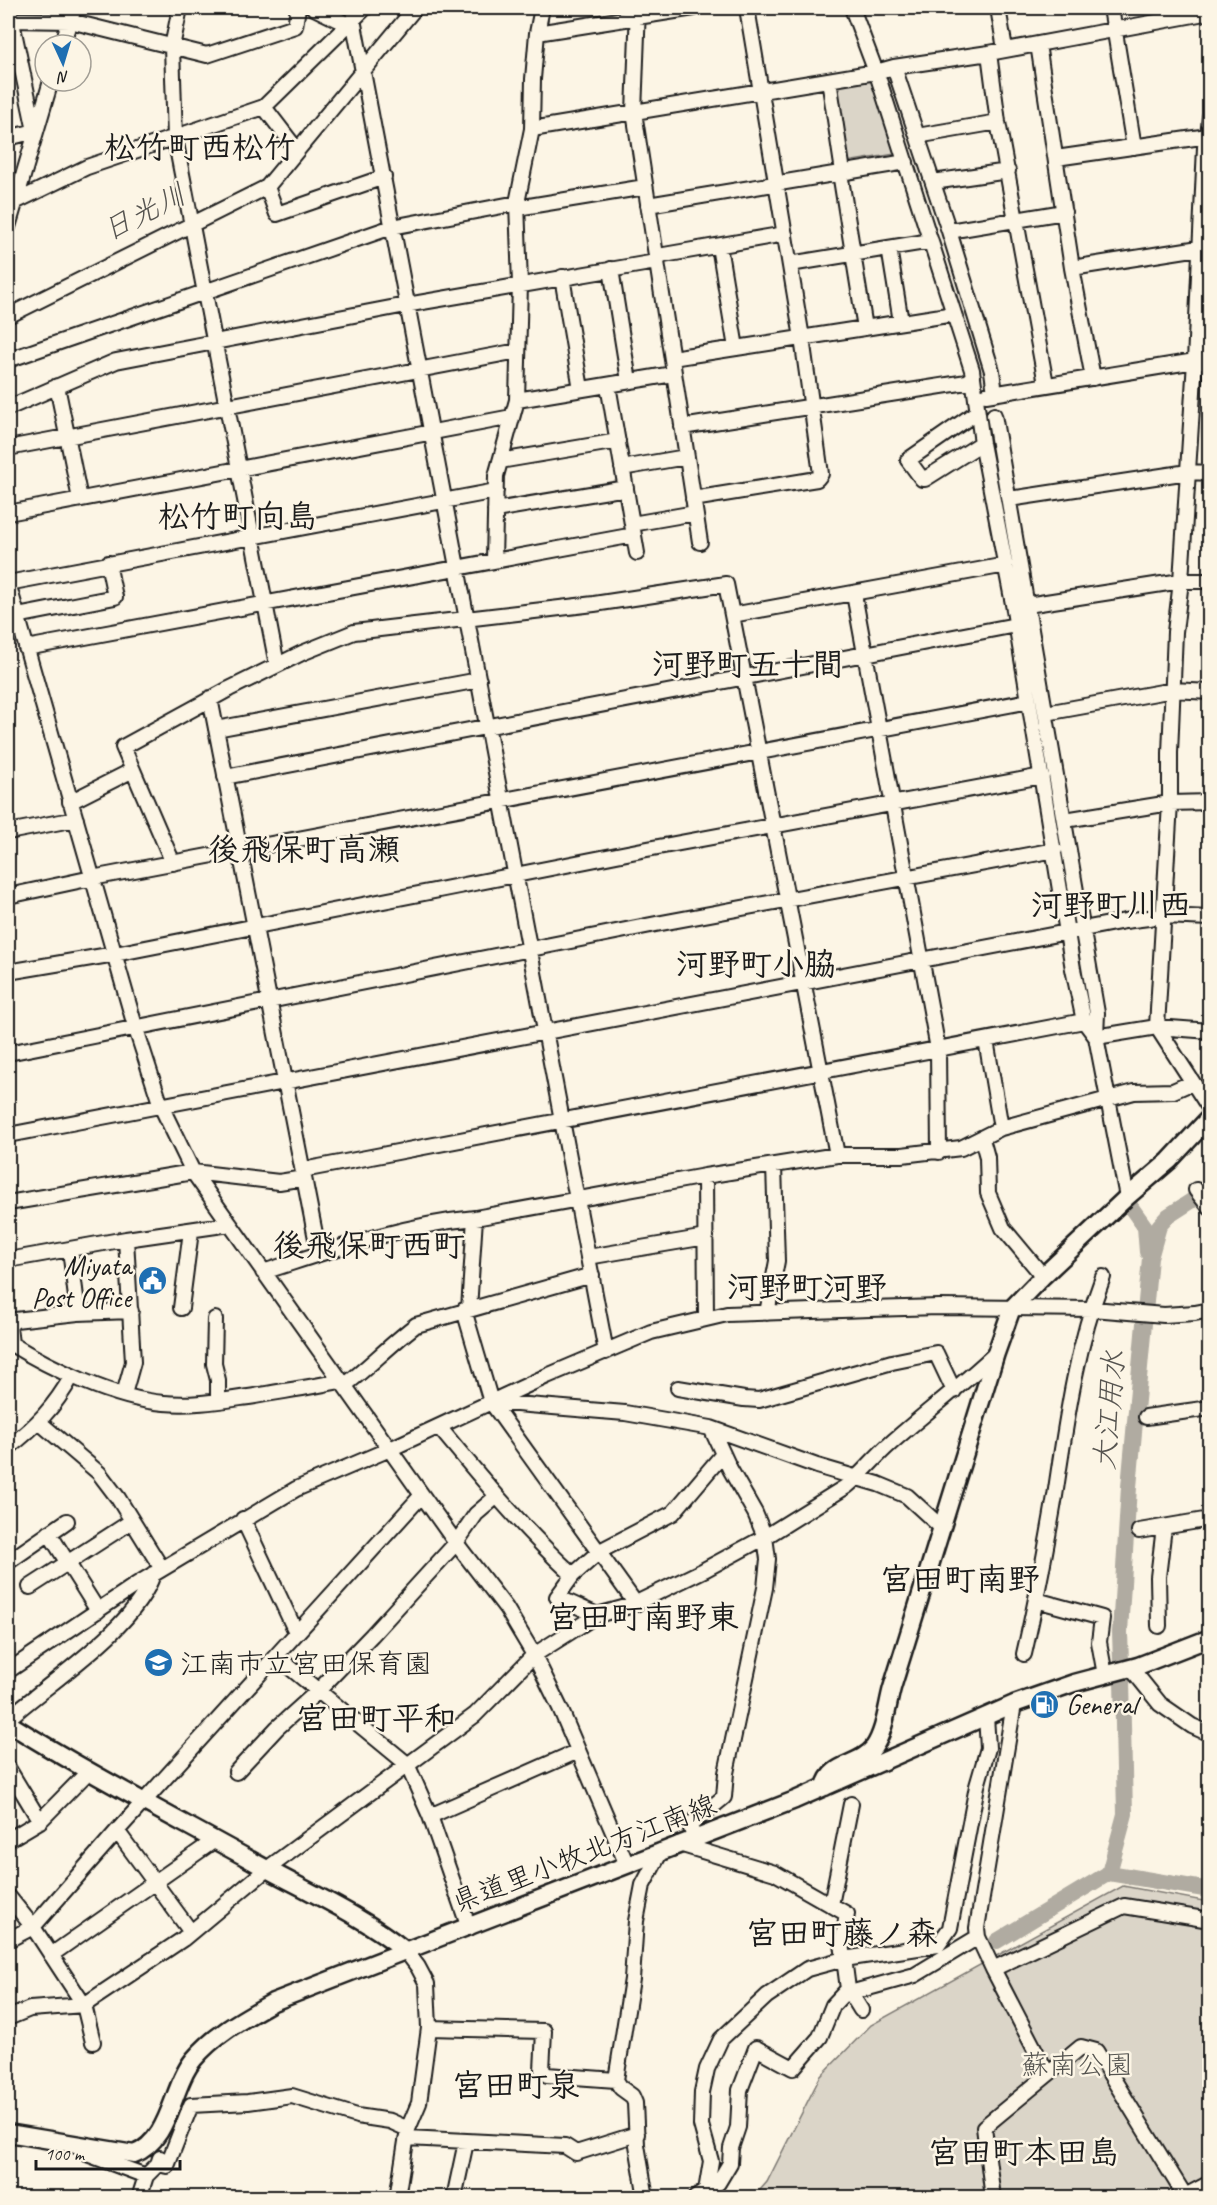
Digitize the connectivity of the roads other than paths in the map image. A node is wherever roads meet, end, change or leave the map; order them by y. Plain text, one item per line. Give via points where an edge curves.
1 (75, 8) edge
2 (180, 8) edge
3 (298, 8) edge
4 (314, 8) edge
5 (365, 8) edge
6 (415, 8) edge
7 (542, 8) edge
8 (694, 8) edge
9 (747, 8) edge
10 (852, 8) edge
11 (999, 8) edge
12 (1111, 8) edge
13 (638, 12) edge
14 (1209, 12) edge
15 (9, 16) edge
16 (70, 21) junction
17 (350, 22) junction
18 (1116, 30) junction
19 (66, 33) edge
20 (537, 33) junction
21 (1038, 44) junction
22 (172, 47) junction
23 (1005, 49) junction
24 (988, 53) junction
25 (363, 66) junction
26 (894, 67) junction
27 (876, 72) junction
28 (829, 80) junction
29 (761, 91) junction
30 (47, 93) edge
31 (264, 107) junction
32 (634, 112) junction
33 (1209, 117) edge
34 (998, 122) junction
35 (532, 129) junction
36 (35, 130) junction
37 (917, 136) junction
38 (8, 138) edge
39 (174, 138) junction
40 (1208, 143) edge
41 (295, 147) junction
42 (1134, 147) junction
43 (1056, 158) junction
44 (906, 162) junction
45 (1008, 171) junction
46 (843, 172) junction
47 (384, 177) junction
48 (933, 182) junction
49 (777, 183) junction
50 (267, 187) junction
51 (645, 187) junction
52 (13, 205) edge
53 (648, 205) junction
54 (517, 206) junction
55 (1064, 212) junction
56 (191, 221) junction
57 (1017, 221) junction
58 (392, 226) junction
59 (8, 227) edge
60 (949, 231) junction
61 (785, 234) junction
62 (931, 241) junction
63 (719, 246) junction
64 (889, 248) junction
65 (1204, 248) edge
66 (853, 254) junction
67 (657, 259) junction
68 (790, 264) junction
69 (1072, 268) junction
70 (611, 269) junction
71 (562, 278) junction
72 (520, 284) junction
73 (205, 291) junction
74 (406, 305) junction
75 (954, 314) junction
76 (8, 316) edge
77 (901, 322) junction
78 (865, 328) junction
79 (802, 338) junction
80 (215, 342) junction
81 (736, 348) junction
82 (518, 351) junction
83 (672, 358) junction
84 (8, 360) edge
85 (1195, 361) junction
86 (1209, 361) edge
87 (419, 369) junction
88 (673, 374) junction
89 (1093, 378) junction
90 (629, 381) junction
91 (973, 381) junction
92 (1046, 384) junction
93 (608, 385) junction
94 (57, 386) junction
95 (581, 389) junction
96 (995, 393) junction
97 (976, 397) junction
98 (517, 400) junction
99 (226, 405) junction
100 (811, 407) junction
101 (8, 408) edge
102 (977, 412) junction
103 (994, 416) dead end
104 (512, 417) junction
105 (682, 427) junction
106 (431, 433) junction
107 (68, 437) junction
108 (618, 441) junction
109 (982, 443) junction
110 (8, 448) edge
111 (686, 457) junction
112 (500, 461) junction
113 (622, 468) junction
114 (239, 469) junction
115 (1188, 472) junction
116 (1209, 473) edge
117 (626, 488) junction
118 (496, 491) junction
119 (693, 499) junction
120 (1009, 499) junction
121 (80, 500) junction
122 (445, 500) junction
123 (495, 510) junction
124 (8, 513) edge
125 (695, 513) junction
126 (633, 529) junction
127 (251, 536) junction
128 (700, 542) dead end
129 (637, 553) dead end
130 (495, 560) junction
131 (108, 563) junction
132 (1006, 565) junction
133 (458, 567) junction
134 (1181, 581) junction
135 (1209, 581) edge
136 (8, 583) edge
137 (854, 594) junction
138 (266, 604) junction
139 (1027, 605) junction
140 (732, 615) junction
141 (17, 616) junction
142 (467, 619) junction
143 (1016, 625) junction
144 (26, 648) junction
145 (866, 654) junction
146 (277, 665) junction
147 (744, 678) junction
148 (479, 680) junction
149 (1173, 690) junction
150 (1209, 692) edge
151 (210, 698) junction
152 (1029, 700) junction
153 (1046, 713) junction
154 (488, 727) junction
155 (216, 729) junction
156 (880, 729) junction
157 (758, 751) junction
158 (133, 770) junction
159 (1042, 776) junction
160 (225, 777) junction
161 (501, 800) junction
162 (70, 802) junction
163 (894, 802) junction
164 (1209, 802) edge
165 (1170, 803) junction
166 (76, 819) junction
167 (1065, 820) junction
168 (773, 826) junction
169 (8, 832) edge
170 (240, 850) junction
171 (1054, 850) junction
172 (173, 863) junction
173 (516, 875) junction
174 (907, 876) junction
175 (92, 878) junction
176 (8, 896) edge
177 (787, 899) junction
178 (1164, 916) junction
179 (1209, 918) edge
180 (255, 926) junction
181 (1083, 929) junction
182 (1068, 932) junction
183 (530, 950) junction
184 (115, 954) junction
185 (922, 960) junction
186 (8, 972) edge
187 (803, 983) junction
188 (269, 1001) junction
189 (1084, 1021) junction
190 (135, 1026) junction
191 (1157, 1027) junction
192 (1209, 1031) edge
193 (546, 1032) junction
194 (1096, 1037) junction
195 (986, 1040) junction
196 (938, 1049) junction
197 (8, 1053) edge
198 (820, 1071) junction
199 (285, 1082) junction
200 (1191, 1083) junction
201 (1108, 1100) junction
202 (161, 1106) junction
203 (1209, 1109) edge
204 (1209, 1117) edge
205 (562, 1121) junction
206 (1001, 1128) junction
207 (8, 1136) edge
208 (982, 1139) junction
209 (939, 1152) junction
210 (837, 1155) junction
211 (774, 1166) junction
212 (193, 1172) junction
213 (303, 1174) junction
214 (705, 1176) junction
215 (1127, 1197) junction
216 (578, 1200) junction
217 (8, 1203) edge
218 (475, 1218) junction
219 (230, 1224) junction
220 (191, 1232) junction
221 (706, 1237) junction
222 (126, 1239) junction
223 (70, 1250) junction
224 (319, 1254) junction
225 (588, 1257) junction
226 (8, 1260) edge
227 (263, 1272) junction
228 (592, 1275) junction
229 (1043, 1276) junction
230 (1103, 1277) dead end
231 (181, 1308) dead end
232 (1012, 1308) junction
233 (1093, 1309) junction
234 (467, 1310) junction
235 (1209, 1310) edge
236 (131, 1311) junction
237 (78, 1313) junction
238 (767, 1313) junction
239 (706, 1318) junction
240 (215, 1319) dead end
241 (9, 1343) edge
242 (606, 1352) junction
243 (996, 1353) junction
244 (72, 1376) junction
245 (342, 1383) junction
246 (678, 1388) dead end
247 (954, 1391) junction
248 (124, 1394) junction
249 (218, 1401) junction
250 (491, 1402) junction
251 (1209, 1408) edge
252 (1146, 1417) dead end
253 (39, 1422) junction
254 (440, 1427) junction
255 (711, 1428) junction
256 (8, 1448) edge
257 (390, 1449) junction
258 (723, 1454) junction
259 (857, 1478) junction
260 (422, 1494) junction
261 (497, 1496) junction
262 (243, 1519) junction
263 (1209, 1519) edge
264 (67, 1521) dead end
265 (132, 1521) junction
266 (1164, 1527) junction
267 (942, 1528) junction
268 (1139, 1531) dead end
269 (49, 1533) junction
270 (765, 1537) junction
271 (456, 1543) junction
272 (600, 1551) junction
273 (8, 1562) edge
274 (68, 1562) junction
275 (158, 1572) junction
276 (573, 1575) junction
277 (30, 1587) dead end
278 (1036, 1600) junction
279 (636, 1604) junction
280 (98, 1611) junction
281 (597, 1615) junction
282 (1159, 1626) dead end
283 (296, 1632) junction
284 (1207, 1640) edge
285 (534, 1654) junction
286 (1024, 1654) dead end
287 (276, 1656) junction
288 (1131, 1668) junction
289 (8, 1671) edge
290 (1105, 1675) junction
291 (318, 1691) junction
292 (1014, 1704) junction
293 (986, 1716) junction
294 (8, 1721) edge
295 (1209, 1734) edge
296 (578, 1751) junction
297 (407, 1764) junction
298 (8, 1768) edge
299 (88, 1772) junction
300 (236, 1772) dead end
301 (825, 1787) junction
302 (144, 1802) junction
303 (850, 1804) dead end
304 (430, 1816) junction
305 (40, 1821) junction
306 (117, 1831) junction
307 (8, 1840) edge
308 (215, 1840) junction
309 (687, 1841) junction
310 (661, 1851) junction
311 (627, 1864) junction
312 (267, 1869) junction
313 (155, 1883) junction
314 (8, 1896) edge
315 (831, 1905) junction
316 (1209, 1920) edge
317 (33, 1927) junction
318 (469, 1928) junction
319 (191, 1932) junction
320 (978, 1937) junction
321 (8, 1940) edge
322 (406, 1951) junction
323 (51, 1955) junction
324 (844, 1959) junction
325 (993, 1969) junction
326 (849, 1991) junction
327 (84, 2005) junction
328 (861, 2010) dead end
329 (8, 2018) edge
330 (429, 2028) junction
331 (93, 2043) dead end
332 (1047, 2073) junction
333 (616, 2080) junction
334 (171, 2107) junction
335 (8, 2133) edge
336 (637, 2133) junction
337 (408, 2134) junction
338 (465, 2142) junction
339 (88, 2147) junction
340 (158, 2164) junction
341 (146, 2176) junction
342 (1209, 2183) edge
343 (700, 2194) edge
344 (140, 2198) edge
345 (397, 2198) edge
346 (453, 2198) edge
347 (646, 2198) edge
348 (993, 2198) edge

1 - 16 street
2 - 22 street
3 - 22 street via 295,26 207,55
4 - 17 street
5 - 17 street
6 - 25 street
7 - 20 street
8 - 13 street
9 - 29 street
10 - 27 street
11 - 23 street
12 - 18 street
13 - 20 street
13 - 32 street
14 - 18 street
15 - 16 street
15 - 36 street
16 - 19 street
16 - 22 street
17 - 25 street
17 - 31 street
18 - 21 street
18 - 42 street
20 - 35 street
21 - 23 street
21 - 43 street
22 - 39 street
23 - 24 street
24 - 26 street
24 - 34 street
25 - 41 street
25 - 47 street
26 - 27 street
26 - 37 street
27 - 28 street
27 - 44 street
28 - 29 street
28 - 46 street
29 - 32 street
29 - 49 street
30 - 36 street
31 - 39 street
31 - 41 street
32 - 35 street
32 - 51 street
33 - 40 street
34 - 37 street
34 - 45 street
35 - 54 street
36 - 38 street
36 - 52 street
37 - 48 street
39 - 52 street via 87,167
39 - 56 street
40 - 42 street
40 - 65 street
41 - 50 street
42 - 43 street
43 - 55 street
44 - 46 street
44 - 62 street
45 - 48 street
45 - 57 street
46 - 49 street
46 - 66 street
47 - 50 street via 277,214
47 - 58 street
48 - 60 street
49 - 53 street
49 - 61 street
50 - 56 street
51 - 53 street
51 - 54 street
52 - 59 street
53 - 67 street
54 - 58 street
54 - 72 street
55 - 57 street
55 - 69 street
56 - 73 street
56 - 76 street
57 - 60 street
57 - 92 street
58 - 73 street
58 - 74 street
60 - 96 street via 992,371
61 - 63 street
61 - 68 street
62 - 64 street
62 - 75 street
63 - 67 street
63 - 81 street
64 - 66 street
64 - 77 street
65 - 69 street
65 - 85 street
66 - 68 street
66 - 78 street
67 - 70 street
67 - 83 street
68 - 79 street
69 - 89 street
70 - 71 street
70 - 90 street
71 - 72 street
71 - 95 street
72 - 74 street
72 - 82 street
73 - 80 street
73 - 84 street
74 - 80 street
74 - 87 street
75 - 77 street
75 - 91 street
77 - 78 street
78 - 79 street
79 - 81 street
79 - 100 street
80 - 94 street via 116,361
80 - 99 street
81 - 83 street
82 - 87 street
82 - 98 street
83 - 88 street
85 - 86 street
85 - 89 street
85 - 115 street
87 - 99 street
87 - 106 street
88 - 90 street
88 - 105 street
89 - 92 street
90 - 93 street
91 - 97 street
91 - 100 street
92 - 96 street
93 - 95 street
93 - 108 street
94 - 101 street
94 - 107 street
95 - 98 street
96 - 97 street
97 - 102 street
98 - 104 street
99 - 107 street
99 - 114 street
100 - 105 street
100 - 119 street via 821,474 817,479
102 - 109 street
102 - 109 street via 908,460 925,479
103 - 120 street
104 - 106 street
104 - 112 street
105 - 111 street
106 - 114 street
106 - 122 street
107 - 110 street
107 - 121 street
108 - 112 street
108 - 113 street
109 - 132 street
111 - 113 street
111 - 119 street
112 - 118 street
113 - 117 street
114 - 121 street
114 - 127 street
115 - 116 street
115 - 120 street
115 - 134 street
117 - 123 street
117 - 126 street
118 - 122 street
118 - 123 street
119 - 125 street
120 - 139 street
121 - 124 street
122 - 127 street
122 - 133 street
123 - 130 street
125 - 126 street
125 - 128 street
126 - 129 street
126 - 130 street
127 - 131 street
127 - 138 street
130 - 133 street
131 - 136 street
131 - 141 street via 115,597
132 - 137 street
132 - 143 street
133 - 138 street
133 - 142 street
134 - 135 street
134 - 139 street
134 - 149 street
136 - 141 street
137 - 140 street
137 - 145 street
138 - 144 street
138 - 146 street
139 - 153 street
140 - 142 street via 726,584
140 - 147 street
141 - 144 street
142 - 146 street via 354,632
142 - 148 street
143 - 145 street
143 - 152 street
144 - 162 street
145 - 147 street
145 - 156 street
146 - 151 street
147 - 154 street
147 - 157 street
148 - 154 street
148 - 155 street
149 - 150 street
149 - 153 street
149 - 165 street
151 - 155 street
151 - 158 street via 123,747
152 - 156 street
152 - 159 street
153 - 167 street
154 - 160 street
154 - 161 street
155 - 160 street
156 - 157 street
156 - 163 street
157 - 161 street
157 - 168 street
158 - 162 street
158 - 172 street
159 - 163 street
159 - 171 street
160 - 170 street
161 - 170 street
161 - 173 street
162 - 166 street
163 - 168 street
163 - 174 street
164 - 165 street
165 - 167 street
165 - 178 street
166 - 169 street
166 - 175 street
167 - 181 street
168 - 173 street
168 - 177 street
170 - 172 street
170 - 180 street
171 - 174 street
171 - 182 street
172 - 175 street
173 - 180 street
173 - 183 street
174 - 177 street
174 - 185 street
175 - 176 street
175 - 184 street
177 - 183 street
177 - 187 street
178 - 179 street
178 - 181 street
178 - 191 street
180 - 184 street
180 - 188 street
181 - 182 street
181 - 194 street via 1097,1013
182 - 185 street
182 - 189 street
183 - 188 street
183 - 193 street
184 - 186 street
184 - 190 street
185 - 187 street
185 - 196 street
187 - 193 street
187 - 198 street
188 - 190 street
188 - 199 street
189 - 194 street
189 - 195 street
190 - 197 street
190 - 202 street
191 - 192 street
191 - 194 street
191 - 200 street
193 - 199 street
193 - 205 street
194 - 201 street
195 - 196 street
195 - 206 street
196 - 198 street
196 - 209 street
198 - 205 street
198 - 210 street
199 - 202 street
199 - 213 street
200 - 201 street via 1173,1091 1134,1092
200 - 203 street
201 - 206 street
201 - 215 street
202 - 207 street
202 - 212 street
204 - 215 main road via 1169,1161
205 - 213 street
205 - 216 street
206 - 208 street
208 - 209 street
208 - 229 street via 988,1193 1003,1228
209 - 210 street
210 - 211 street
211 - 214 street
211 - 238 street via 777,1261
212 - 213 street via 279,1182
212 - 217 street
212 - 219 street
213 - 224 street
214 - 216 street
214 - 221 street
215 - 229 main road
216 - 218 street
216 - 225 street
218 - 224 street via 437,1222
218 - 234 street
219 - 220 street
219 - 227 street
220 - 222 street
220 - 231 street
221 - 225 street
221 - 239 street
222 - 223 street
222 - 236 street
223 - 226 street
223 - 237 street
224 - 227 street
225 - 228 street
227 - 245 street
228 - 234 street
228 - 242 street
229 - 232 main road
230 - 233 street
232 - 233 street
232 - 238 street
232 - 243 main road
233 - 235 street via 1146,1314
233 - 278 street via 1077,1359
234 - 245 street via 416,1325 349,1382
234 - 250 street
236 - 237 street
236 - 248 street via 134,1362
237 - 241 street via 15,1320 9,1326
238 - 239 street
239 - 242 street via 651,1332
240 - 249 street
241 - 244 street
242 - 250 street
243 - 247 street
243 - 267 main road
244 - 248 street
244 - 253 street
245 - 249 street
245 - 257 street
246 - 247 street via 759,1400 936,1353
247 - 259 street via 888,1445
248 - 249 street via 166,1404
250 - 254 street
250 - 255 street via 625,1413
250 - 272 street
251 - 252 street
253 - 256 street
253 - 265 street via 99,1473
254 - 257 street
254 - 261 street
255 - 258 street
255 - 259 street
257 - 260 street
257 - 262 street via 296,1489
258 - 270 street
258 - 272 street via 673,1513
259 - 267 street via 907,1496
259 - 270 street
260 - 271 street
260 - 283 street
261 - 271 street via 476,1514
261 - 276 street
262 - 275 street
262 - 283 street
263 - 266 street
264 - 269 street
265 - 274 street
265 - 275 street
266 - 268 street
266 - 282 street via 1158,1577
267 - 301 main road via 878,1737 864,1756 832,1771
269 - 273 street
269 - 274 street
270 - 279 street
270 - 309 street via 765,1588 724,1797 690,1825
271 - 285 street via 506,1608
271 - 291 street
272 - 276 street
272 - 279 street
274 - 277 street
274 - 280 street
275 - 280 street
275 - 294 street via 120,1625
276 - 281 street via 556,1597
278 - 286 street
278 - 290 street via 1102,1618 1099,1642
279 - 281 street
280 - 289 street
281 - 285 street
283 - 287 street
284 - 288 main road, 県道里小牧北方江南線
285 - 296 street
285 - 297 street via 475,1715
287 - 291 street
287 - 302 street
288 - 290 main road, 県道里小牧北方江南線
288 - 295 street via 1160,1704
290 - 292 main road, 県道里小牧北方江南線
291 - 297 street
291 - 300 street
292 - 293 main road, 県道里小牧北方江南線
292 - 320 street via 981,1896
293 - 301 main road, 県道里小牧北方江南線
293 - 324 street via 988,1748 950,1928 938,1945
294 - 299 main road
296 - 304 street
296 - 311 street
297 - 304 street
297 - 312 street
298 - 305 street
299 - 302 main road
299 - 305 street
301 - 309 main road, 県道里小牧北方江南線
302 - 306 street
302 - 308 main road
303 - 315 street
304 - 318 street
305 - 307 street
306 - 313 street
306 - 317 street
308 - 312 main road
308 - 313 street
309 - 310 main road, 県道里小牧北方江南線
309 - 315 street via 775,1873
310 - 311 main road, 県道里小牧北方江南線
310 - 333 street via 643,1885
311 - 318 main road, 県道里小牧北方江南線
312 - 319 street
312 - 322 main road via 369,1925
313 - 319 street
313 - 323 street
314 - 317 street
315 - 324 street via 847,1914 842,1943
316 - 325 street via 1125,1906
317 - 321 street
317 - 323 street
318 - 322 main road, 県道里小牧北方江南線
319 - 327 street
320 - 325 street
320 - 326 street via 915,1975
322 - 330 street via 427,1984
322 - 334 main road, 県道里小牧北方江南線 via 273,2002 217,2036 193,2060
323 - 327 street
324 - 326 street
324 - 343 street via 807,1969 767,1996 721,2039 706,2069 702,2092 701,2125 711,2162
325 - 332 street
326 - 328 street
326 - 343 street via 833,2005 820,2037 793,2068 756,2048 740,2090 738,2127 730,2163 718,2183
327 - 329 street via 30,2008
327 - 331 street
330 - 333 street via 544,2031 542,2070 547,2076
330 - 337 street via 419,2103
332 - 342 street via 1081,2047 1096,2051 1185,2196
332 - 348 street via 984,2127
333 - 336 street via 635,2103
334 - 339 main road, 県道里小牧北方江南線 via 146,2149 134,2154
334 - 340 street via 179,2113
335 - 339 main road, 県道里小牧北方江南線
336 - 338 street via 576,2153 564,2146
336 - 347 street
337 - 338 street
337 - 340 street via 390,2121 292,2097 191,2104 167,2166
337 - 345 street
338 - 346 street
339 - 341 street via 87,2154
340 - 341 street
341 - 344 street

